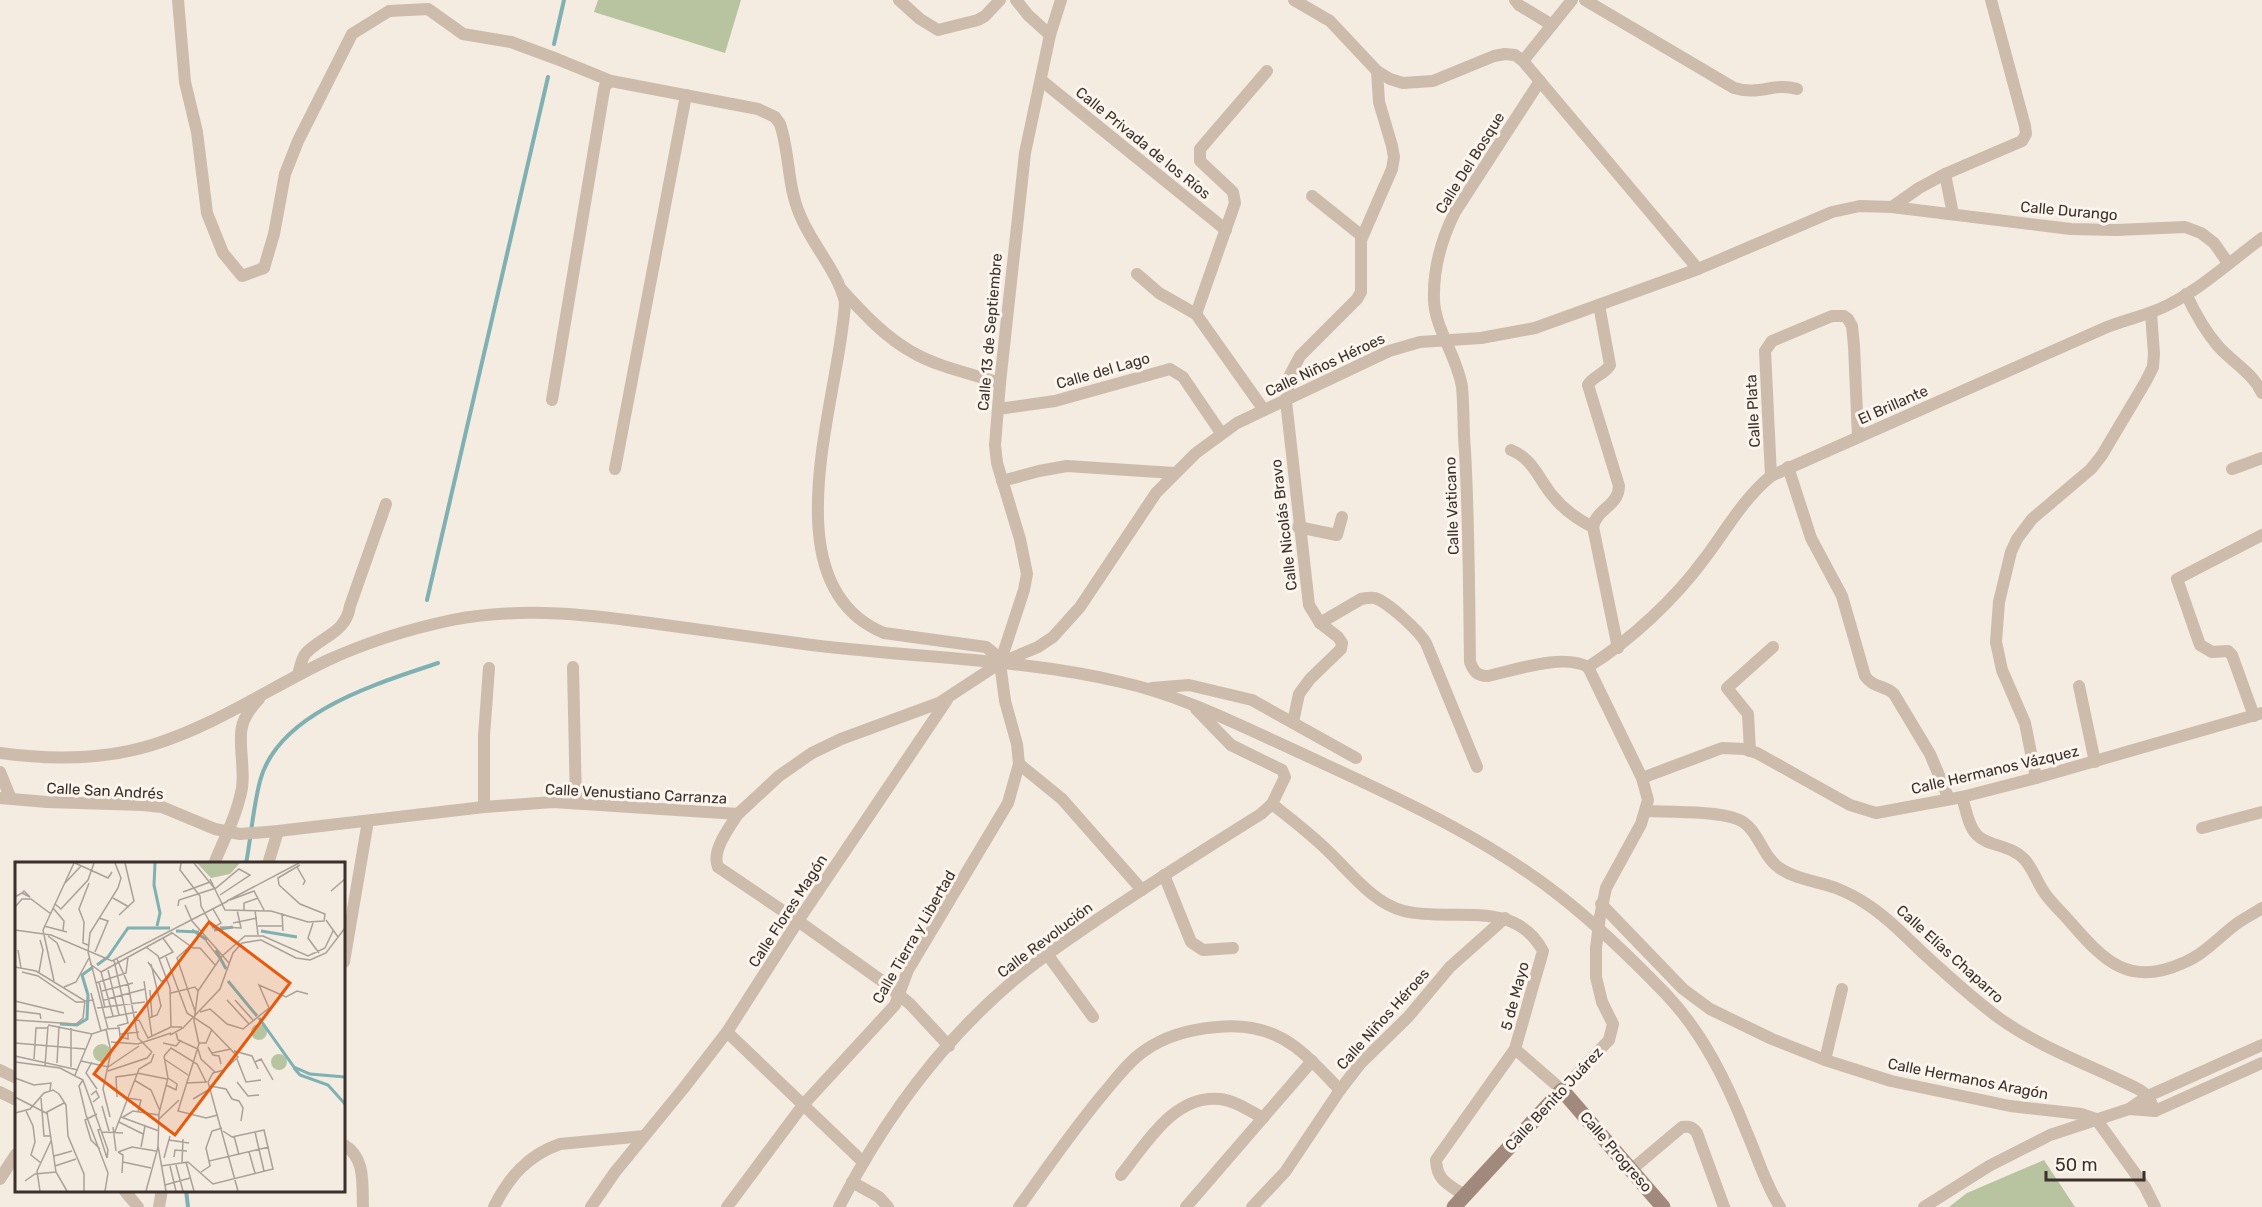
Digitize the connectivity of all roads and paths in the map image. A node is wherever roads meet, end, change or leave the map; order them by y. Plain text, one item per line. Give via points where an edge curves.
1 (178, 0) edge
2 (899, 0) edge
3 (999, 0) edge
4 (1016, 0) edge
5 (1061, 0) edge
6 (1515, 0) edge
7 (1572, 0) edge
8 (1585, 0) edge
9 (1991, 0) edge
10 (1301, 2) edge
11 (1552, 25) junction
12 (1050, 35) junction
13 (1523, 61) junction
14 (1267, 71) dead end
15 (1377, 71) junction
16 (1041, 80) junction
17 (611, 81) junction
18 (1540, 81) junction
19 (1797, 89) dead end
20 (686, 95) junction
21 (1945, 174) junction
22 (1312, 196) dead end
23 (1892, 207) junction
24 (1953, 214) junction
25 (1226, 230) junction
26 (1362, 236) junction
27 (2262, 238) edge
28 (2228, 263) junction
29 (1698, 269) junction
30 (1137, 274) dead end
31 (842, 290) junction
32 (2186, 294) junction
33 (1599, 305) junction
34 (2151, 313) junction
35 (1196, 314) junction
36 (1447, 340) junction
37 (1000, 383) junction
38 (2262, 393) edge
39 (552, 400) dead end
40 (1286, 400) junction
41 (998, 410) junction
42 (1264, 410) junction
43 (1221, 433) junction
44 (1858, 437) junction
45 (1511, 450) dead end
46 (2262, 458) edge
47 (1788, 467) junction
48 (615, 469) dead end
49 (2232, 469) dead end
50 (1174, 473) junction
51 (1771, 476) junction
52 (1002, 481) junction
53 (386, 504) dead end
54 (1342, 517) dead end
55 (1298, 527) junction
56 (1593, 527) junction
57 (2262, 535) edge
58 (1320, 623) junction
59 (1773, 647) dead end
60 (1618, 648) junction
61 (1000, 663) junction
62 (573, 667) dead end
63 (1588, 667) junction
64 (489, 668) dead end
65 (298, 675) junction
66 (2079, 686) dead end
67 (1148, 688) junction
68 (262, 696) junction
69 (950, 696) junction
70 (1192, 705) junction
71 (2258, 715) edge
72 (1293, 722) junction
73 (1750, 751) junction
74 (0, 753) edge
75 (1356, 758) dead end
76 (2095, 762) junction
77 (1019, 764) junction
78 (1477, 767) dead end
79 (0, 772) edge
80 (1642, 778) junction
81 (2037, 778) junction
82 (1962, 797) junction
83 (6, 799) edge
84 (1949, 799) junction
85 (576, 803) junction
86 (1272, 804) junction
87 (484, 807) junction
88 (1646, 811) junction
89 (2262, 812) edge
90 (738, 814) junction
91 (368, 821) junction
92 (2202, 828) dead end
93 (278, 831) junction
94 (234, 833) junction
95 (214, 862) edge
96 (269, 862) edge
97 (1164, 875) junction
98 (1142, 890) junction
99 (2262, 908) edge
100 (1601, 910) junction
101 (1505, 918) junction
102 (798, 921) junction
103 (346, 940) edge
104 (1233, 948) dead end
105 (1047, 954) junction
106 (1842, 989) dead end
107 (899, 994) junction
108 (1093, 1017) dead end
109 (727, 1032) junction
110 (2262, 1045) edge
111 (949, 1046) junction
112 (1515, 1049) junction
113 (1825, 1060) junction
114 (1312, 1061) junction
115 (2262, 1063) edge
116 (0, 1070) edge
117 (15, 1078) edge
118 (1340, 1090) junction
119 (1562, 1090) junction
120 (0, 1092) edge
121 (2148, 1096) junction
122 (15, 1100) edge
123 (803, 1105) junction
124 (2129, 1109) junction
125 (2155, 1111) junction
126 (1263, 1118) junction
127 (2096, 1119) junction
128 (644, 1136) junction
129 (345, 1146) edge
130 (15, 1156) edge
131 (863, 1162) junction
132 (1631, 1170) junction
133 (1121, 1175) dead end
134 (0, 1179) edge
135 (852, 1182) junction
136 (125, 1192) edge
137 (162, 1192) edge
138 (1459, 1201) edge
139 (138, 1207) edge
140 (159, 1207) edge
141 (363, 1207) edge
142 (494, 1207) edge
143 (591, 1207) edge
144 (728, 1207) edge
145 (839, 1207) edge
146 (888, 1207) edge
147 (1019, 1207) edge
148 (1186, 1207) edge
149 (1252, 1207) edge
150 (1663, 1207) edge
151 (1724, 1207) edge
152 (1780, 1207) edge
153 (1924, 1207) edge
154 (2155, 1207) edge

1 - 17 street via 184,82 197,132 207,213 223,253 242,276 264,268 285,174 352,34 389,11 428,9 463,34 511,42
2 - 3 street via 938,30 978,20
4 - 12 street
5 - 12 street, Calle 13 de Septiembre
6 - 11 street
7 - 11 street
8 - 19 street via 1734,88 1757,92 1788,86
9 - 21 street via 2026,134 2013,147
10 - 15 street via 1330,21
11 - 13 street
12 - 16 street, Calle 13 de Septiembre
13 - 15 street via 1515,55 1494,56 1432,81 1416,83 1403,83
13 - 18 street
14 - 25 street via 1200,149 1200,161 1233,192 1235,203
15 - 26 street via 1380,102 1394,157
16 - 25 street, Calle Privada de los Ríos
16 - 37 street, Calle 13 de Septiembre via 1021,180
17 - 20 street
17 - 39 street via 604,90
18 - 29 street
18 - 36 street, Calle Del Bosque via 1444,233 1436,266 1434,301
20 - 31 street via 759,109 775,117 783,132 799,214
20 - 48 street
21 - 23 street
21 - 24 street
22 - 26 street
23 - 24 street, Calle Durango
23 - 29 street, Calle Niños Héroes via 1860,206 1832,212
24 - 28 street, Calle Durango via 2071,229 2185,227 2214,243
25 - 35 street
26 - 40 street, Calle Nicolás Bravo via 1361,292 1300,356 1290,375
27 - 28 street, El Brillante
28 - 32 street, El Brillante
29 - 33 street, Calle Niños Héroes
30 - 35 street via 1159,293
31 - 37 street via 888,335 912,352
31 - 61 street via 844,312 817,489 822,556 830,582 860,620 872,628 986,647
32 - 34 street, El Brillante
32 - 38 street via 2216,344 2252,377
33 - 36 street, Calle Niños Héroes via 1535,328
33 - 56 street via 1610,365 1588,385 1615,468 1619,493 1594,519
34 - 44 street, El Brillante via 2107,327
34 - 81 street via 2153,361 2146,381 2091,469 2032,519 2011,552 1999,602 1996,642 2002,670 2027,730
35 - 42 street
36 - 40 street, Calle Niños Héroes via 1420,342 1389,351
36 - 63 street, Calle Vaticano via 1462,388 1469,515 1470,662 1474,672 1488,676 1571,661
37 - 41 street, Calle 13 de Septiembre
40 - 42 street, Calle Niños Héroes
40 - 55 street, Calle Nicolás Bravo
41 - 43 street, Calle del Lago via 1055,401 1170,369 1183,377
41 - 52 street, Calle 13 de Septiembre via 995,445
42 - 43 street, Calle Niños Héroes
43 - 50 street, Calle Niños Héroes
44 - 47 street, El Brillante
44 - 51 street, Calle Plata via 1852,326 1844,316 1832,315 1768,345 1765,357
45 - 56 street via 1534,468 1573,518
46 - 49 street
47 - 51 street, El Brillante
47 - 84 street via 1811,538 1842,596 1865,676 1870,683 1894,694 1930,754
50 - 52 street via 1067,466
50 - 61 street, Calle Niños Héroes via 1143,510 1065,625 1038,647
51 - 60 street, El Brillante via 1751,496 1691,576
52 - 61 street, Calle 13 de Septiembre via 1027,574
53 - 65 street via 349,616 338,630 306,653
54 - 55 street via 1337,535
55 - 58 street, Calle Nicolás Bravo via 1309,605
56 - 60 street
57 - 71 street via 2177,579 2200,645 2212,652 2228,651 2232,655
58 - 72 street, Calle Nicolás Bravo via 1338,637 1342,646 1299,694
58 - 78 street via 1361,599 1375,598 1416,630 1426,644
59 - 73 street via 1727,688 1748,714
60 - 63 street, El Brillante
61 - 65 street via 855,651 618,618 525,612 416,628 367,643
61 - 67 street
61 - 69 street, Calle Venustiano Carranza
61 - 77 street
62 - 85 street
63 - 80 street
64 - 87 street
65 - 68 street
66 - 76 street
67 - 70 street
67 - 72 street via 1189,685 1228,694 1252,700
68 - 74 street via 173,737 130,751 68,758
68 - 94 street via 241,729 242,787
69 - 90 street, Calle Venustiano Carranza via 812,753 779,776
69 - 102 street, Calle Flores Magón
70 - 86 street, Calle Revolución via 1231,745 1282,770 1285,777
70 - 152 street via 1449,825 1559,895 1670,998 1707,1046 1737,1108 1768,1190
71 - 76 street, Calle Hermanos Vázquez
72 - 75 street
73 - 80 street, Calle Hermanos Vázquez via 1722,748
73 - 84 street, Calle Hermanos Vázquez via 1864,811 1876,813
76 - 81 street, Calle Hermanos Vázquez
77 - 98 street via 1062,799
77 - 107 street, Calle Tierra y Libertad via 1003,814 908,970
79 - 83 street
80 - 88 street via 1648,800
81 - 82 street, Calle Hermanos Vázquez
82 - 84 street, Calle Hermanos Vázquez
82 - 99 street via 1978,836 2017,853 2046,895 2096,950 2117,966 2136,973 2158,972 2185,963
83 - 94 street, Calle San Andrés via 162,807
85 - 87 street, Calle Venustiano Carranza
85 - 90 street, Calle Venustiano Carranza
86 - 97 street, Calle Revolución
86 - 101 street via 1387,904 1404,911
87 - 91 street, Calle Venustiano Carranza
88 - 100 street, Calle Benito Juárez via 1606,888
88 - 121 street, Calle Elías Chaparro via 1738,819 1747,825 1778,867 1863,901 1999,1018 2035,1042
89 - 92 street
90 - 102 street via 716,856 718,867
91 - 93 street, Calle Venustiano Carranza
91 - 103 street
93 - 94 street, Calle Venustiano Carranza
93 - 96 street
94 - 95 street
97 - 98 street, Calle Revolución
97 - 104 street via 1191,942 1203,950
98 - 105 street, Calle Revolución
100 - 113 street, Calle Hermanos Aragón via 1683,989 1710,1009
100 - 119 street, Calle Benito Juárez, bridge via 1596,977 1612,1024 1609,1040
101 - 112 street, 5 de Mayo via 1531,934 1543,951
101 - 118 street, Calle Niños Héroes via 1450,967
102 - 107 street
102 - 109 street, Calle Flores Magón
105 - 108 street
105 - 111 street, Calle Revolución via 1010,983
106 - 113 street
107 - 111 street
107 - 123 street, Calle Tierra y Libertad via 888,1014
109 - 123 street
109 - 128 street, Calle Flores Magón
110 - 121 street
111 - 131 street, Calle Revolución via 909,1094
112 - 119 street, Calle Progreso
112 - 138 street, 5 de Mayo via 1436,1160 1436,1171
113 - 127 street, Calle Hermanos Aragón via 1923,1088
114 - 118 street
114 - 126 street
114 - 147 street via 1287,1041 1254,1027 1202,1028 1156,1043 1121,1072 1068,1137
115 - 125 street
116 - 117 street
118 - 149 street, Calle Niños Héroes via 1285,1172
119 - 132 street, Calle Progreso
119 - 138 street, Calle Benito Juárez
120 - 122 street
121 - 124 street
121 - 125 street
123 - 131 street
123 - 144 street, Calle Tierra y Libertad
124 - 125 street
124 - 127 street
126 - 133 street via 1222,1099 1192,1102 1170,1116
126 - 148 street
127 - 153 street via 2050,1135 1989,1166
127 - 154 street
128 - 142 street via 550,1147 516,1172
128 - 143 street, Calle Flores Magón
129 - 141 street via 360,1162
130 - 134 street
131 - 135 street, Calle Revolución
132 - 150 street, Calle Progreso
132 - 151 street via 1682,1127 1694,1128
135 - 145 street, Calle Revolución
135 - 146 street via 879,1197
136 - 139 street
137 - 140 street

